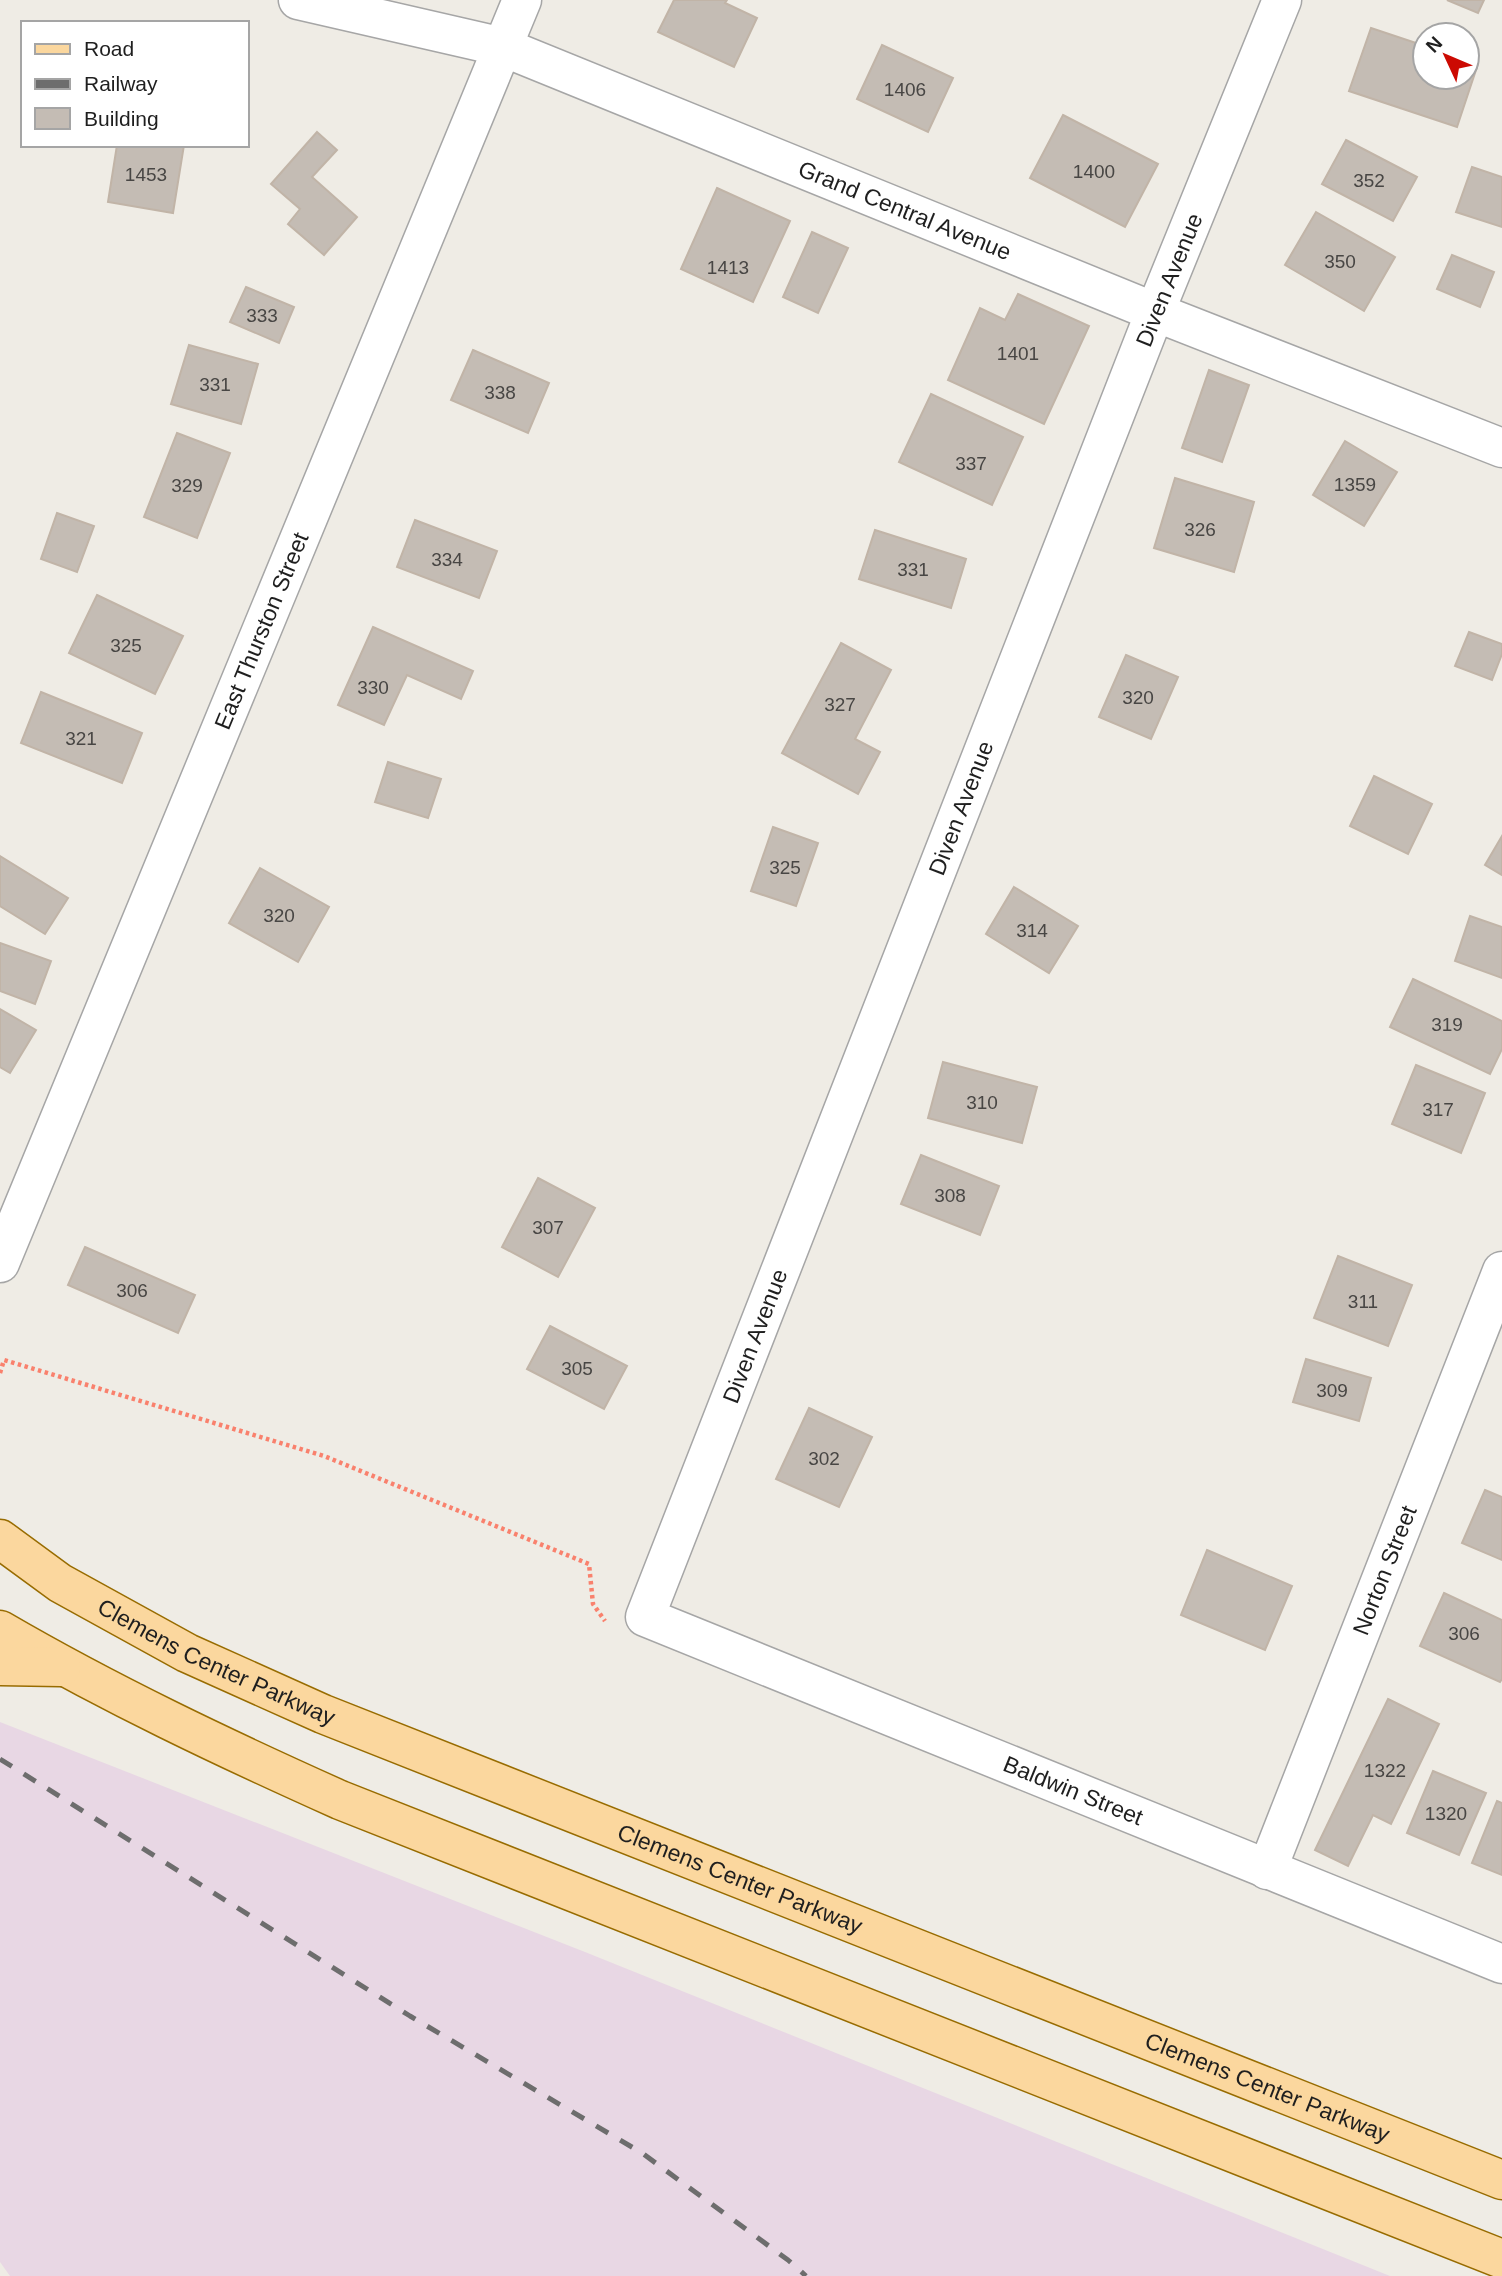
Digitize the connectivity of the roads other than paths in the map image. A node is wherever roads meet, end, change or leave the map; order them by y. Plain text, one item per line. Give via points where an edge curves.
1 (298, 0) edge
2 (522, 0) edge
3 (1282, 0) edge
4 (503, 47) junction
5 (1155, 312) junction
6 (1502, 448) edge
7 (0, 1263) edge
8 (1502, 1271) edge
9 (0, 1539) edge
10 (645, 1617) joint
11 (0, 1630) edge
12 (0, 1666) edge
13 (64, 1667) junction
14 (1267, 1870) junction
15 (1502, 1964) edge
16 (1502, 2180) edge
17 (1502, 2259) edge

1 - 4 street, Grand Central Avenue
2 - 4 street, East Thurston Street
3 - 5 street, Diven Avenue
4 - 5 street, Grand Central Avenue
4 - 7 street, East Thurston Street
5 - 6 street, Grand Central Avenue
5 - 10 street, Diven Avenue
8 - 14 street, Norton Street
9 - 16 main road, Clemens Center Parkway via 60,1583 187,1653 323,1714
10 - 14 street, Baldwin Street
11 - 13 main road
12 - 13 main road
13 - 17 main road via 340,1800
14 - 15 street, Baldwin Street

